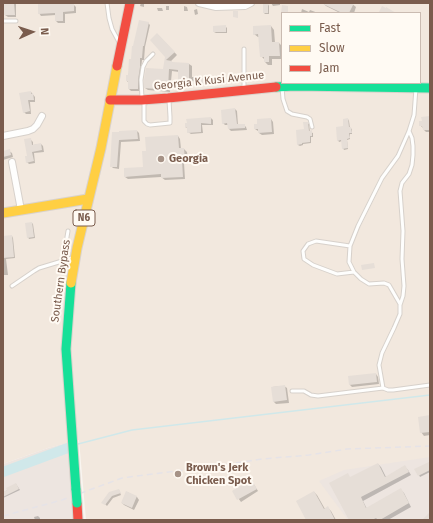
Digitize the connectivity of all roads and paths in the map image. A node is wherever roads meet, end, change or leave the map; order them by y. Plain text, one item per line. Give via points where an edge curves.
1 (107, 3) edge
2 (130, 3) edge
3 (199, 3) edge
4 (251, 3) edge
5 (3, 21) edge
6 (16, 21) dead end
7 (121, 45) junction
8 (244, 49) dead end
9 (153, 54) dead end
10 (282, 87) junction
11 (416, 88) junction
12 (430, 88) edge
13 (244, 90) junction
14 (168, 98) junction
15 (110, 100) junction
16 (143, 100) junction
17 (42, 116) dead end
18 (312, 128) dead end
19 (410, 131) junction
20 (3, 136) edge
21 (12, 162) dead end
22 (88, 198) junction
23 (21, 210) junction
24 (3, 213) edge
25 (68, 231) dead end
26 (350, 246) junction
27 (75, 257) junction
28 (63, 261) junction
29 (354, 272) junction
30 (12, 286) dead end
31 (400, 305) junction
32 (430, 385) edge
33 (382, 388) junction
34 (292, 391) dead end
35 (78, 520) edge

1 - 7 lane via 112,29
2 - 7 main road, Southern Bypass / N6
3 - 4 street via 216,7 245,6
5 - 6 lane
7 - 15 main road, Southern Bypass / N6
8 - 13 lane
9 - 16 lane via 143,67
10 - 11 main road, Georgia K Kusi Avenue
10 - 13 main road, Georgia K Kusi Avenue
10 - 18 lane via 287,111 310,118
11 - 12 main road, Georgia K Kusi Avenue
11 - 19 lane
13 - 14 main road, Georgia K Kusi Avenue
14 - 16 main road, Georgia K Kusi Avenue
14 - 16 lane via 170,122 150,125 144,121
15 - 16 main road, Georgia K Kusi Avenue
15 - 22 main road, Southern Bypass / N6
17 - 20 street via 33,129
19 - 26 lane via 398,156 382,178
19 - 31 lane via 413,146 412,165 400,191 404,286
21 - 23 street
22 - 23 main road
22 - 27 main road, Southern Bypass / N6
23 - 24 main road
25 - 28 lane
26 - 29 lane via 349,262
26 - 29 lane via 316,242 308,244 303,251 304,259 337,274
27 - 28 lane
27 - 35 main road, Southern Bypass / N6, bridge via 66,340
28 - 30 lane via 34,271
29 - 31 lane via 369,284 389,285
31 - 33 lane via 400,314 379,365
32 - 33 lane via 392,390
33 - 34 lane via 318,396 304,391

